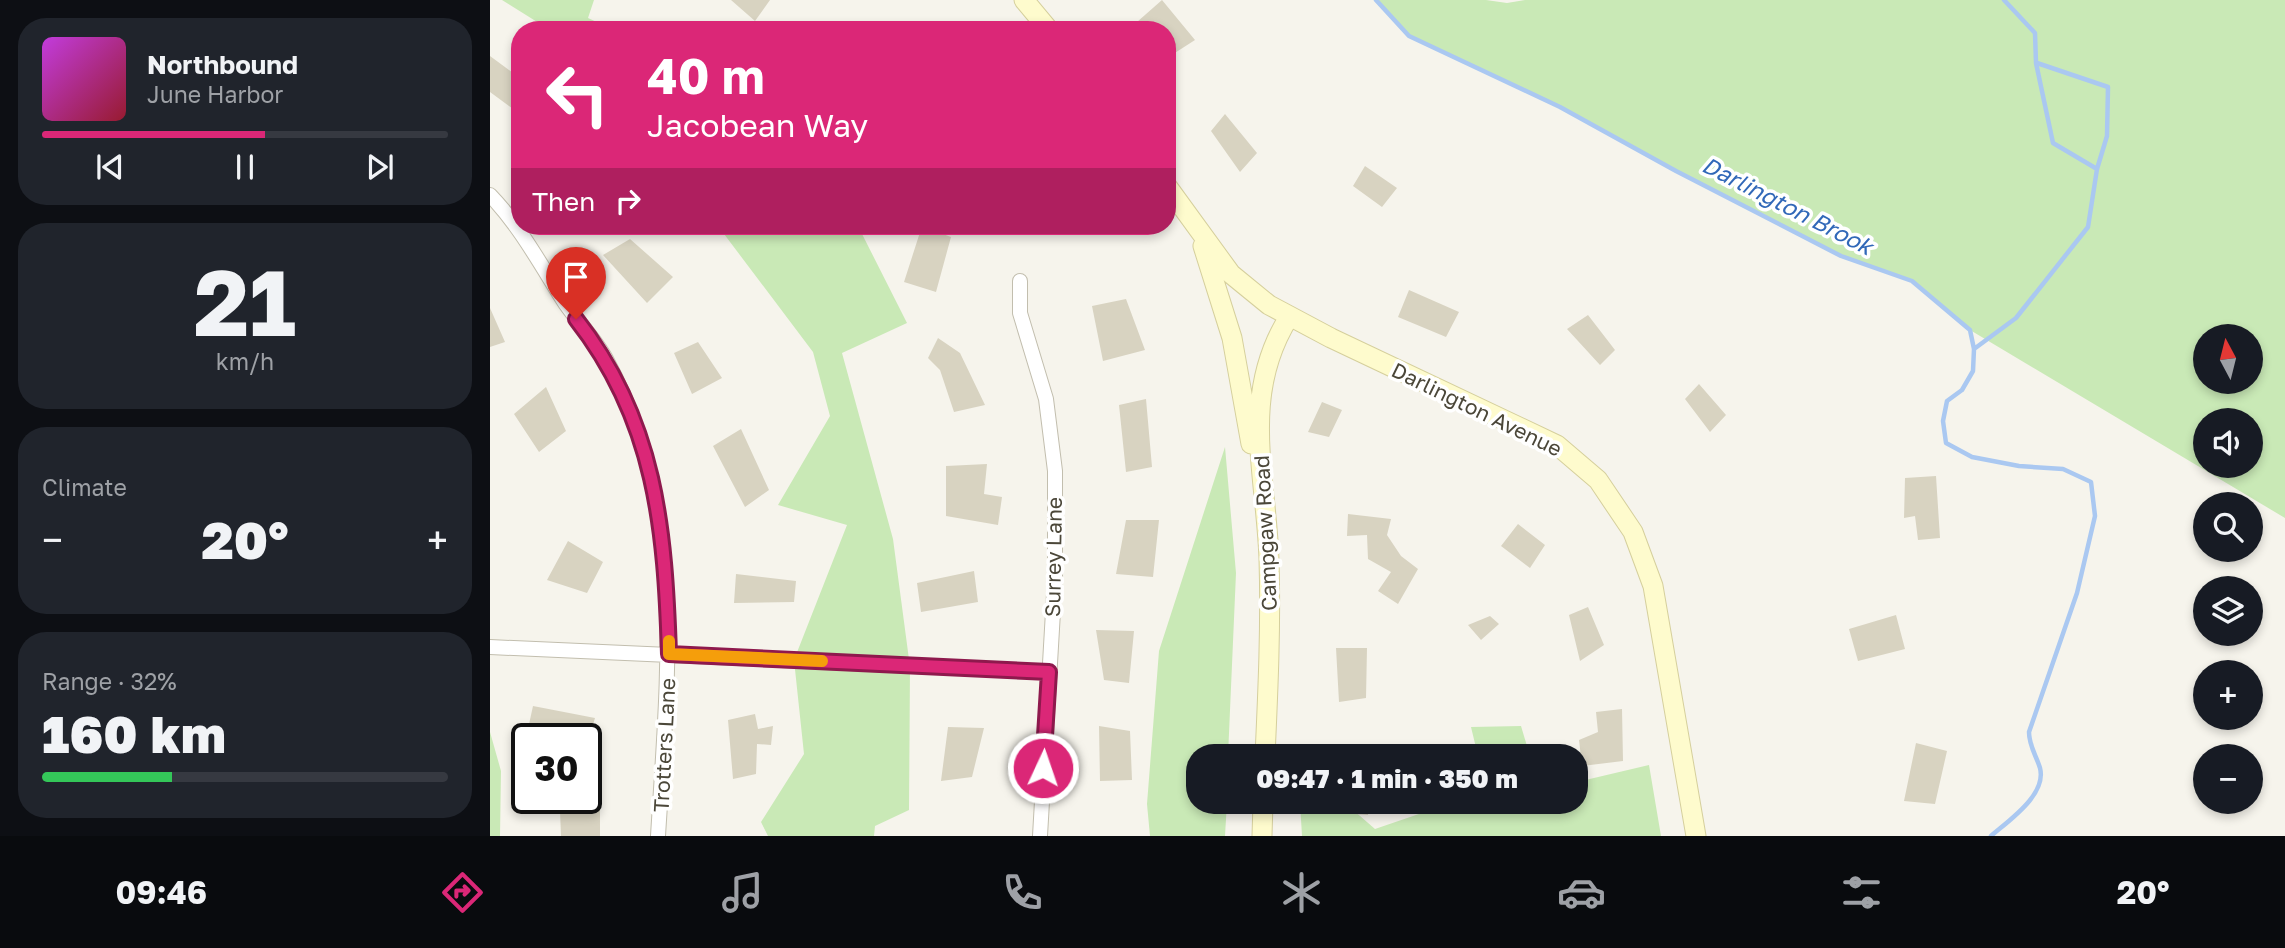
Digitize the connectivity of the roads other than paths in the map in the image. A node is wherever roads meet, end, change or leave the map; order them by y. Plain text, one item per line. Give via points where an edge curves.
1 (1024, 0) edge
2 (1042, 21) edge
3 (490, 194) edge
4 (1176, 198) edge
5 (1194, 222) junction
6 (511, 224) edge
7 (519, 235) edge
8 (1020, 281) dead end
9 (1289, 317) junction
10 (1263, 503) junction
11 (490, 647) edge
12 (669, 654) junction
13 (1049, 672) junction
14 (1265, 744) edge
15 (1263, 814) edge
16 (658, 836) edge
17 (1040, 836) edge
18 (1262, 836) edge
19 (1696, 836) edge

1 - 2 main road
3 - 6 street, Trotters Lane
4 - 5 main road, Darlington Avenue
5 - 9 main road, Darlington Avenue via 1231,274
5 - 10 main road via 1229,326
7 - 12 street, Trotters Lane via 604,356 640,435 661,520
8 - 13 street, Surrey Lane via 1020,313 1045,399 1055,471
9 - 10 main road, Campgaw Road via 1277,335 1261,381
9 - 19 main road, Darlington Avenue via 1558,445 1598,480 1633,532 1653,586
10 - 14 main road, Campgaw Road via 1269,592
11 - 12 street
12 - 13 street
12 - 16 street, Trotters Lane
13 - 17 street, Surrey Lane
15 - 18 main road

